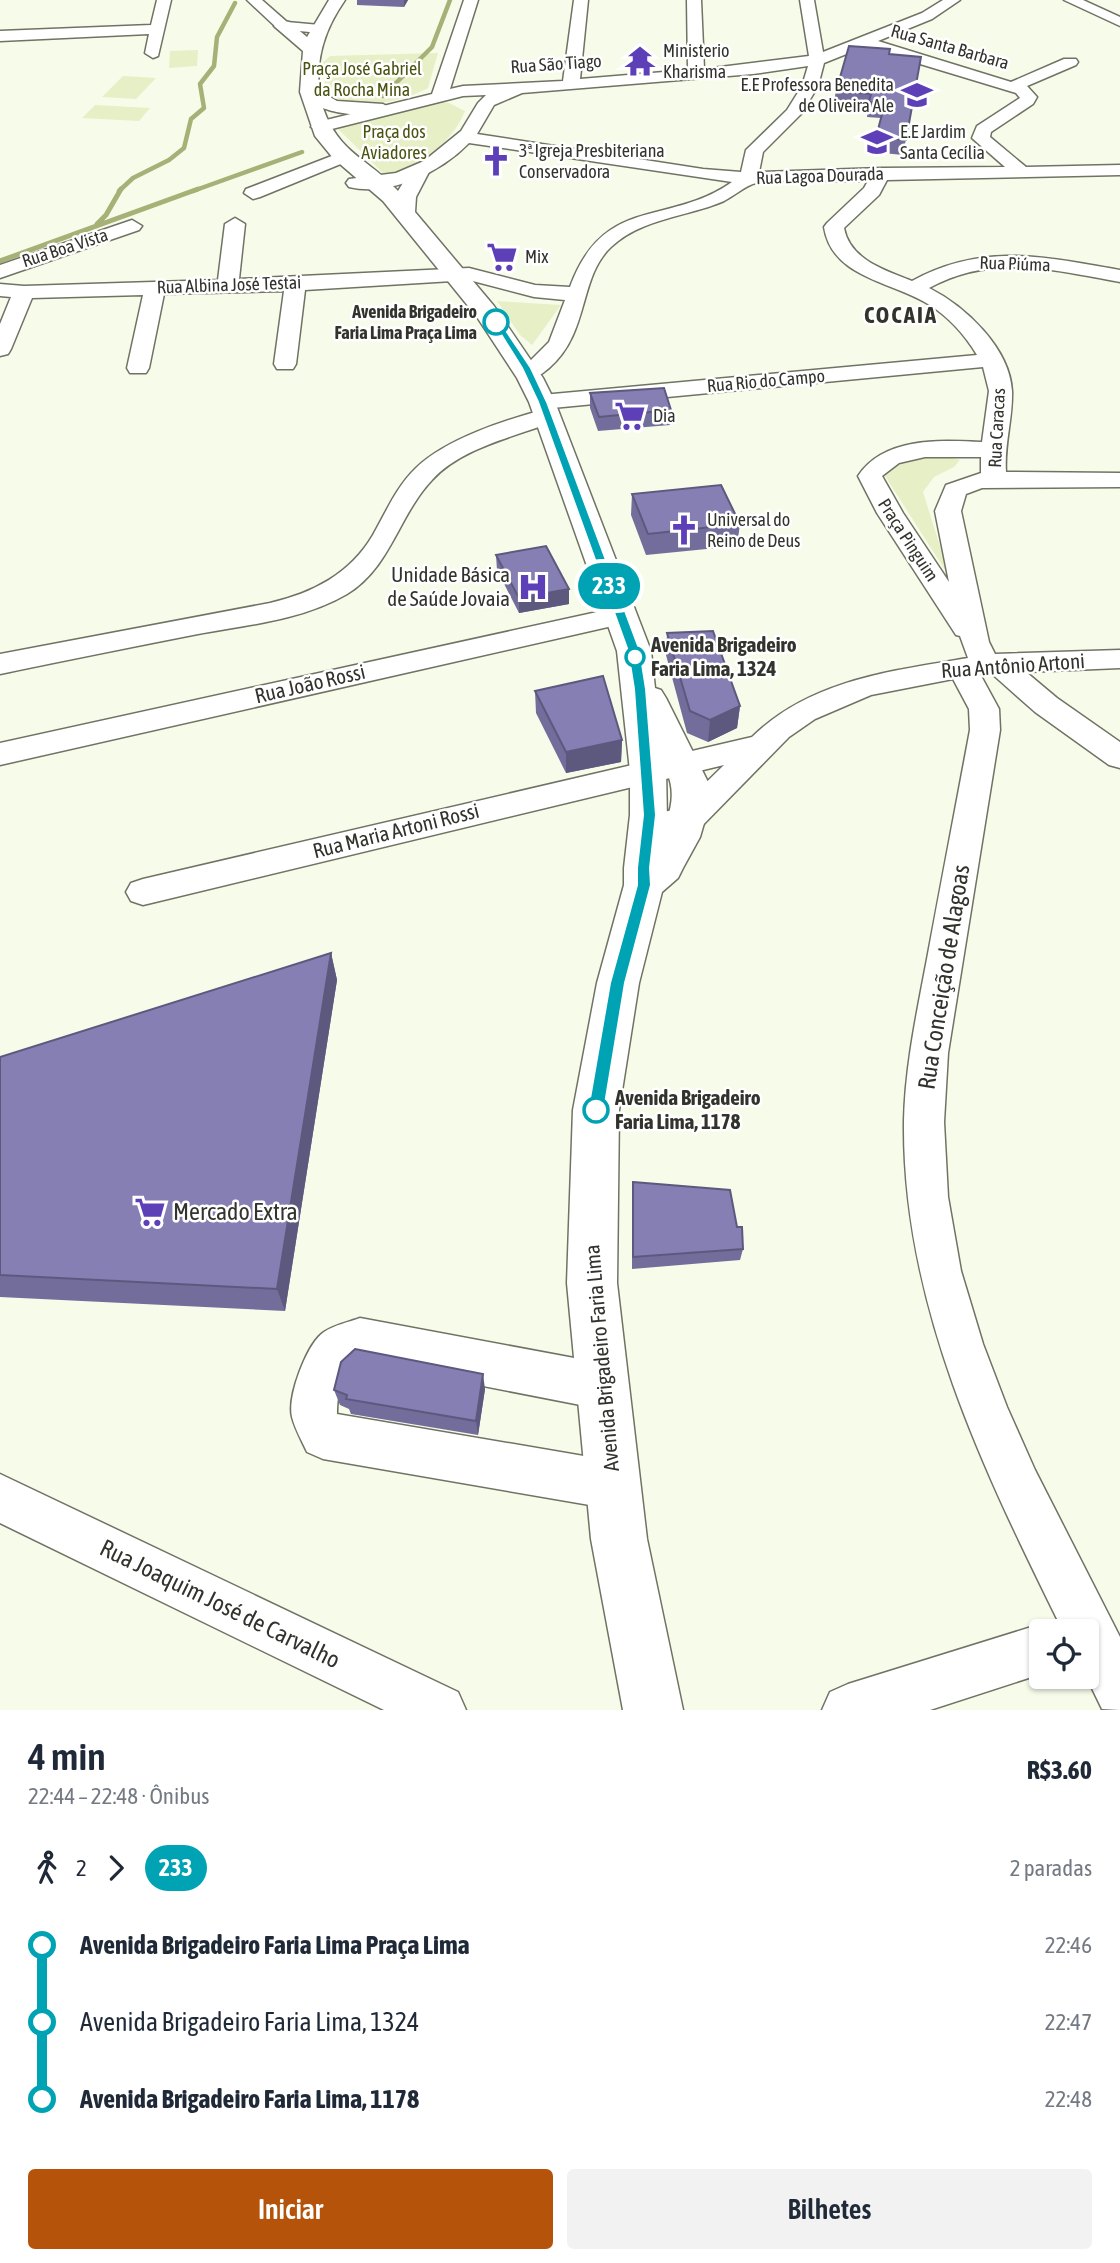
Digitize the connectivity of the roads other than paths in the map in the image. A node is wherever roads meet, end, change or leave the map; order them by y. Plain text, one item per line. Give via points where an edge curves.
1 (164, 0) edge
2 (254, 0) edge
3 (337, 0) edge
4 (471, 0) edge
5 (581, 0) edge
6 (694, 0) edge
7 (807, 0) edge
8 (1072, 0) edge
9 (944, 3) edge
10 (1117, 19) edge
11 (280, 22) junction
12 (321, 26) junction
13 (156, 29) junction
14 (0, 36) edge
15 (865, 42) junction
16 (311, 49) junction
17 (153, 53) dead end
18 (817, 60) junction
19 (1070, 62) dead end
20 (696, 74) junction
21 (571, 85) junction
22 (1015, 86) junction
23 (522, 89) junction
24 (310, 94) junction
25 (437, 96) junction
26 (383, 110) junction
27 (480, 110) junction
28 (320, 127) junction
29 (465, 137) junction
30 (342, 157) junction
31 (1120, 170) edge
32 (419, 172) junction
33 (1020, 172) junction
34 (882, 173) junction
35 (748, 178) junction
36 (366, 183) junction
37 (253, 193) dead end
38 (410, 220) junction
39 (235, 224) dead end
40 (132, 226) dead end
41 (0, 272) edge
42 (1120, 276) edge
43 (463, 281) junction
44 (295, 284) junction
45 (228, 286) junction
46 (155, 288) junction
47 (915, 288) junction
48 (0, 290) edge
49 (24, 292) junction
50 (579, 292) junction
51 (0, 349) edge
52 (990, 360) junction
53 (285, 364) dead end
54 (138, 368) dead end
55 (529, 373) junction
56 (545, 409) junction
57 (993, 450) junction
58 (994, 479) junction
59 (1120, 480) edge
60 (620, 616) junction
61 (1120, 659) edge
62 (980, 660) junction
63 (0, 664) edge
64 (1046, 705) junction
65 (985, 730) junction
66 (757, 747) junction
67 (0, 754) edge
68 (1120, 757) edge
69 (664, 767) junction
70 (649, 815) junction
71 (685, 823) junction
72 (644, 885) junction
73 (143, 892) dead end
74 (601, 1386) junction
75 (613, 1485) junction
76 (0, 1498) edge
77 (1091, 1619) edge
78 (1099, 1633) edge
79 (1029, 1653) edge
80 (1120, 1691) edge
81 (440, 1710) edge
82 (653, 1710) edge
83 (848, 1710) edge

1 - 13 street
2 - 11 street
3 - 12 main road
4 - 25 street
5 - 21 street
6 - 20 street
7 - 18 street
8 - 10 street
9 - 15 street, Rua São Tiago
11 - 12 street
11 - 16 main road
12 - 16 main road
13 - 14 street
13 - 17 street
15 - 18 street, Rua São Tiago
15 - 22 street, Rua Santa Barbara
16 - 24 main road via 307,66
18 - 20 street, Rua São Tiago
18 - 35 street via 810,86 794,113 755,150
19 - 22 street
20 - 21 street, Rua São Tiago
21 - 23 street, Rua São Tiago
22 - 33 street, Rua Santa Barbara via 1029,97 1027,101 983,130 981,138
23 - 25 street, Rua São Tiago
23 - 27 street via 497,95
24 - 26 main road via 333,106
24 - 28 main road
25 - 26 street, Rua São Tiago
25 - 27 street
26 - 28 street, Rua São Tiago
27 - 29 street
28 - 30 main road
29 - 32 street
29 - 35 street
30 - 36 main road
30 - 37 street
31 - 33 street, Rua Lagoa Dourada
32 - 36 street
32 - 38 main road via 405,197
33 - 34 street, Rua Lagoa Dourada
34 - 35 street, Rua Lagoa Dourada
34 - 47 street, Rua Caracas via 872,191 834,227 833,234 861,266
35 - 50 street, Rua Lagoa Dourada via 721,196 606,240
36 - 38 main road via 362,192 383,210
38 - 43 main road
39 - 45 street
40 - 41 street, Rua Boa Vista
42 - 47 street, Rua Piúma via 1046,264 979,261 935,275
43 - 44 street, Rua Albina José Testai
43 - 50 street via 480,275 546,295
43 - 55 main road
44 - 45 street, Rua Albina José Testai
44 - 53 street
45 - 46 street, Rua Albina José Testai
46 - 49 street, Rua Albina José Testai
46 - 54 street
47 - 52 street, Rua Caracas via 970,329
48 - 49 street, Rua Albina José Testai
49 - 51 street
50 - 55 street, Rua Lagoa Dourada via 562,339
52 - 56 street, Rua Rio do Campo
52 - 57 street, Rua Caracas via 1001,390
55 - 56 main road
56 - 60 main road
56 - 63 street, Rua Rio do Campo via 441,461 423,475 372,558 337,587 307,601 251,615
57 - 58 street, Rua Caracas
57 - 62 street, Praça Pinguim via 905,453 879,463 870,476
58 - 59 street
58 - 62 street via 955,490 948,512
60 - 67 street, Rua João Rossi
60 - 69 main road via 634,651
61 - 62 street, Rua Antônio Artoni
62 - 64 street
62 - 65 street, Rua Conceição de Alagoas
62 - 66 street, Rua Antônio Artoni via 864,686 833,698 804,712
64 - 65 street via 1014,707
64 - 68 street
65 - 77 street, Rua Conceição de Alagoas via 929,1048 924,1123 927,1197 944,1284 973,1378 1020,1490
66 - 69 street, Rua Antônio Artoni
66 - 71 street, Rua Antônio Artoni
69 - 70 main road, Avenida Brigadeiro Faria Lima
69 - 71 main road via 690,782 691,806
69 - 73 street, Rua Maria Artoni Rossi
70 - 71 street
70 - 72 main road, Avenida Brigadeiro Faria Lima
71 - 72 main road via 664,868
72 - 74 main road, Avenida Brigadeiro Faria Lima via 618,983 596,1110 592,1283
74 - 75 main road, Avenida Brigadeiro Faria Lima
74 - 75 street via 360,1340 338,1348 323,1370 314,1415 323,1436
75 - 82 main road, Avenida Brigadeiro Faria Lima via 619,1539
76 - 81 street, Rua Joaquim José de Carvalho
78 - 80 street, Rua Conceição de Alagoas
79 - 83 street

